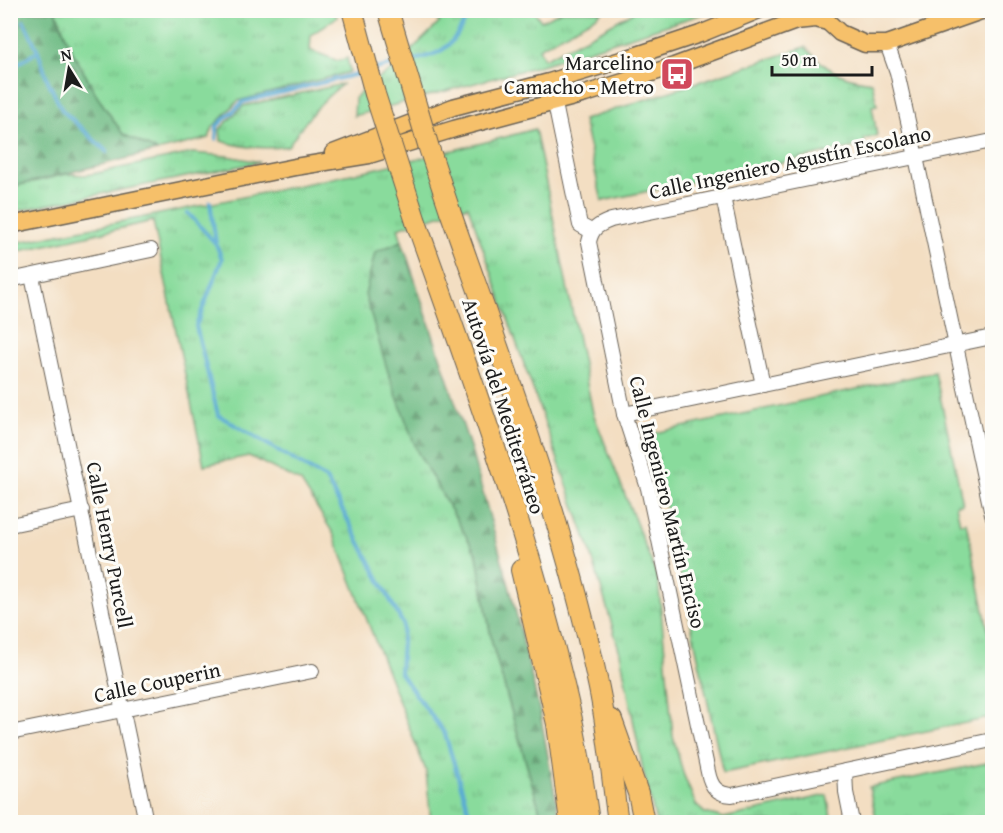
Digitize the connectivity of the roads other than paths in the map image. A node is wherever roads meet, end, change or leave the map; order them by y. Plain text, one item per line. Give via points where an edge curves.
1 (388, 10) edge
2 (759, 10) edge
3 (984, 10) edge
4 (353, 12) edge
5 (824, 16) edge
6 (887, 44) junction
7 (555, 104) junction
8 (993, 141) edge
9 (916, 157) junction
10 (295, 167) junction
11 (723, 197) junction
12 (10, 225) edge
13 (594, 228) junction
14 (150, 250) dead end
15 (32, 276) junction
16 (10, 280) edge
17 (993, 337) edge
18 (956, 344) junction
19 (763, 385) junction
20 (624, 414) junction
21 (488, 427) junction
22 (82, 510) junction
23 (993, 515) edge
24 (10, 525) edge
25 (312, 671) dead end
26 (598, 681) junction
27 (122, 711) junction
28 (10, 733) edge
29 (993, 740) edge
30 (845, 771) junction
31 (146, 822) edge
32 (570, 822) edge
33 (590, 822) edge
34 (618, 822) edge
35 (644, 822) edge
36 (852, 822) edge

1 - 26 highway, Autovía del Mediterráneo, bridge via 450,211 539,463
2 - 10 main road via 700,34 549,82 453,107
3 - 6 main road
4 - 21 highway, Autovía del Mediterráneo, bridge via 416,222
5 - 6 main road via 840,33 865,44
5 - 7 main road via 796,21
6 - 9 street
7 - 10 main road via 369,155
7 - 13 street via 580,225
8 - 9 street, Calle Ingeniero Agustín Escolano
9 - 11 street, Calle Ingeniero Agustín Escolano
9 - 18 street
10 - 12 main road
11 - 13 street, Calle Ingeniero Agustín Escolano via 611,220
11 - 19 street
13 - 20 street, Calle Ingeniero Martín Enciso via 590,254
14 - 15 street
15 - 16 street
15 - 22 street, Calle Henry Purcell
17 - 18 street
18 - 19 street
18 - 23 street
19 - 20 street
20 - 30 street, Calle Ingeniero Martín Enciso via 648,488 710,782 715,790 732,795
21 - 32 highway via 557,724
21 - 33 highway, Autovía del Mediterráneo via 545,608 572,717
22 - 24 street
22 - 27 street, Calle Henry Purcell
25 - 27 street, Calle Couperin
26 - 34 highway, Autovía del Mediterráneo
26 - 35 highway via 638,793
27 - 28 street, Calle Couperin
27 - 31 street, Calle Henry Purcell
29 - 30 street
30 - 36 street

